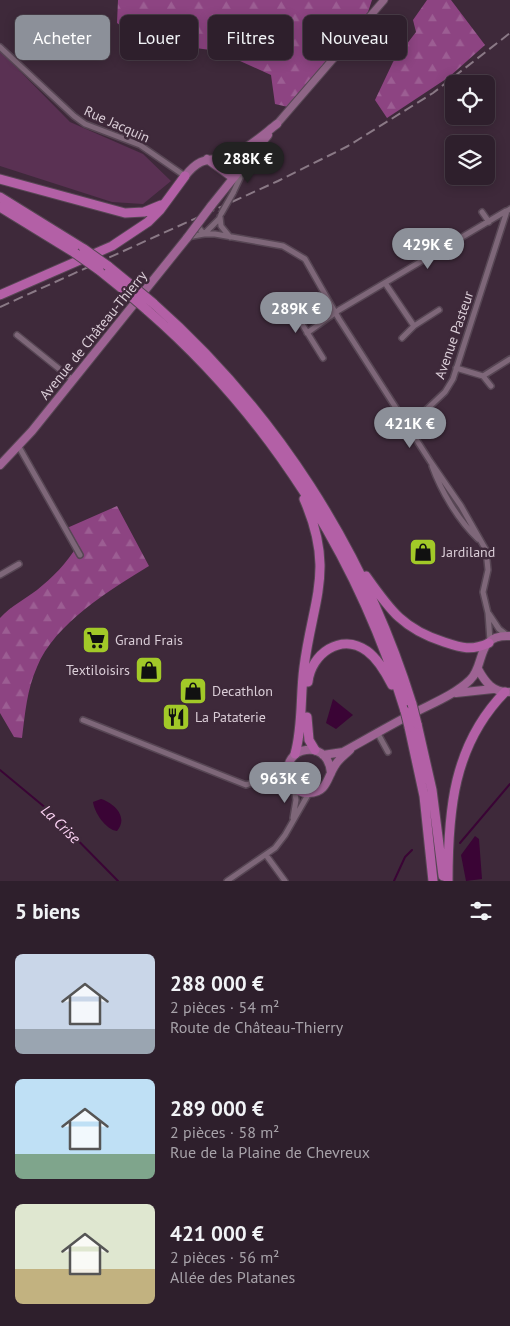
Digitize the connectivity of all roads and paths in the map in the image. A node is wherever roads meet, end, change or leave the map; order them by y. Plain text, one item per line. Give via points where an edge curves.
1 (384, 0) edge
2 (0, 47) edge
3 (277, 124) junction
4 (222, 157) junction
5 (207, 159) junction
6 (239, 171) junction
7 (185, 176) junction
8 (233, 178) junction
9 (0, 179) edge
10 (0, 197) edge
11 (169, 197) junction
12 (160, 205) junction
13 (0, 207) edge
14 (508, 210) edge
15 (482, 212) dead end
16 (0, 213) edge
17 (220, 217) junction
18 (489, 222) junction
19 (196, 225) junction
20 (34, 226) junction
21 (204, 234) junction
22 (187, 238) junction
23 (231, 238) junction
24 (385, 283) junction
25 (128, 287) junction
26 (0, 290) edge
27 (0, 295) edge
28 (280, 300) dead end
29 (150, 306) junction
30 (439, 310) dead end
31 (336, 312) junction
32 (414, 326) junction
33 (307, 333) junction
34 (18, 335) dead end
35 (402, 338) dead end
36 (323, 358) dead end
37 (510, 359) edge
38 (456, 368) junction
39 (483, 376) junction
40 (73, 380) junction
41 (491, 386) dead end
42 (408, 427) junction
43 (19, 447) junction
44 (0, 465) edge
45 (293, 474) junction
46 (350, 554) junction
47 (80, 555) dead end
48 (19, 564) dead end
49 (0, 575) edge
50 (488, 613) junction
51 (509, 636) edge
52 (490, 642) junction
53 (478, 669) junction
54 (494, 688) junction
55 (508, 692) edge
56 (452, 694) junction
57 (408, 707) junction
58 (83, 720) dead end
59 (413, 726) junction
60 (377, 732) junction
61 (354, 746) junction
62 (319, 752) junction
63 (388, 752) dead end
64 (295, 754) junction
65 (287, 767) junction
66 (331, 773) junction
67 (274, 775) junction
68 (288, 777) junction
69 (294, 787) junction
70 (309, 793) junction
71 (292, 820) junction
72 (266, 855) junction
73 (227, 881) edge
74 (285, 881) edge
75 (433, 881) edge
76 (443, 881) edge
77 (448, 881) edge

1 - 3 main road
2 - 7 street, Rue Jacquin via 85,124 140,145
3 - 4 main road via 243,150
3 - 6 main road, Avenue de Château-Thierry
4 - 5 main road
4 - 6 main road
5 - 7 main road via 198,161
5 - 8 main road
6 - 8 main road, Avenue de Château-Thierry
6 - 17 street, bridge via 240,178
7 - 11 highway
8 - 19 main road, Avenue de Château-Thierry, bridge
9 - 12 highway via 125,213 144,212
10 - 25 highway, bridge via 84,249 108,266
11 - 12 highway
11 - 27 highway via 148,222 112,246
12 - 26 highway via 136,228 118,239
13 - 20 highway
14 - 18 street
14 - 38 street, Avenue Pasteur
15 - 18 street
16 - 20 highway
17 - 21 street
17 - 23 street via 224,231
18 - 24 street
19 - 21 street
19 - 22 main road, Avenue de Château-Thierry, bridge
20 - 25 highway, bridge
21 - 22 street
21 - 23 street
22 - 40 main road, Avenue de Château-Thierry
23 - 31 street via 283,246 299,254
24 - 31 street
24 - 32 street
25 - 29 highway, bridge
28 - 33 street via 292,308
29 - 45 highway via 229,391
29 - 46 highway via 204,351 264,419 303,473
30 - 32 street
31 - 33 street
31 - 42 street
32 - 35 street
33 - 36 street
34 - 40 street
37 - 39 street
38 - 39 street
38 - 42 street, Avenue Pasteur via 444,392
39 - 41 street
40 - 43 main road, Avenue de Château-Thierry
42 - 50 street via 430,461 438,482 470,532 482,543 488,558 483,592
43 - 44 main road, Avenue de Château-Thierry
43 - 47 street
45 - 57 highway via 353,578
45 - 64 highway via 314,526 321,567 304,668 301,724
46 - 52 highway via 391,610 412,629 466,649
46 - 57 highway via 381,620
48 - 49 street
50 - 51 street via 499,629
50 - 52 street
51 - 52 main road
52 - 53 main road via 480,654
53 - 54 main road via 487,684
53 - 56 main road
54 - 55 main road
54 - 56 main road
55 - 77 highway via 496,702 476,732 456,777 449,824
56 - 60 main road
57 - 59 highway, bridge
57 - 62 highway via 367,651 351,644 329,648 314,662 308,680 309,740
58 - 67 street via 239,783 246,785
59 - 75 highway
59 - 76 highway via 432,790
60 - 61 main road
60 - 63 street
61 - 62 main road via 343,752
61 - 66 main road via 336,763
62 - 64 main road via 308,749
62 - 66 main road via 328,760
64 - 65 main road
65 - 67 street
65 - 68 main road
66 - 70 main road via 326,785
67 - 68 street
68 - 69 main road
69 - 70 main road
69 - 71 street via 296,800
70 - 71 street
71 - 72 street via 280,843
72 - 73 street
72 - 74 street

